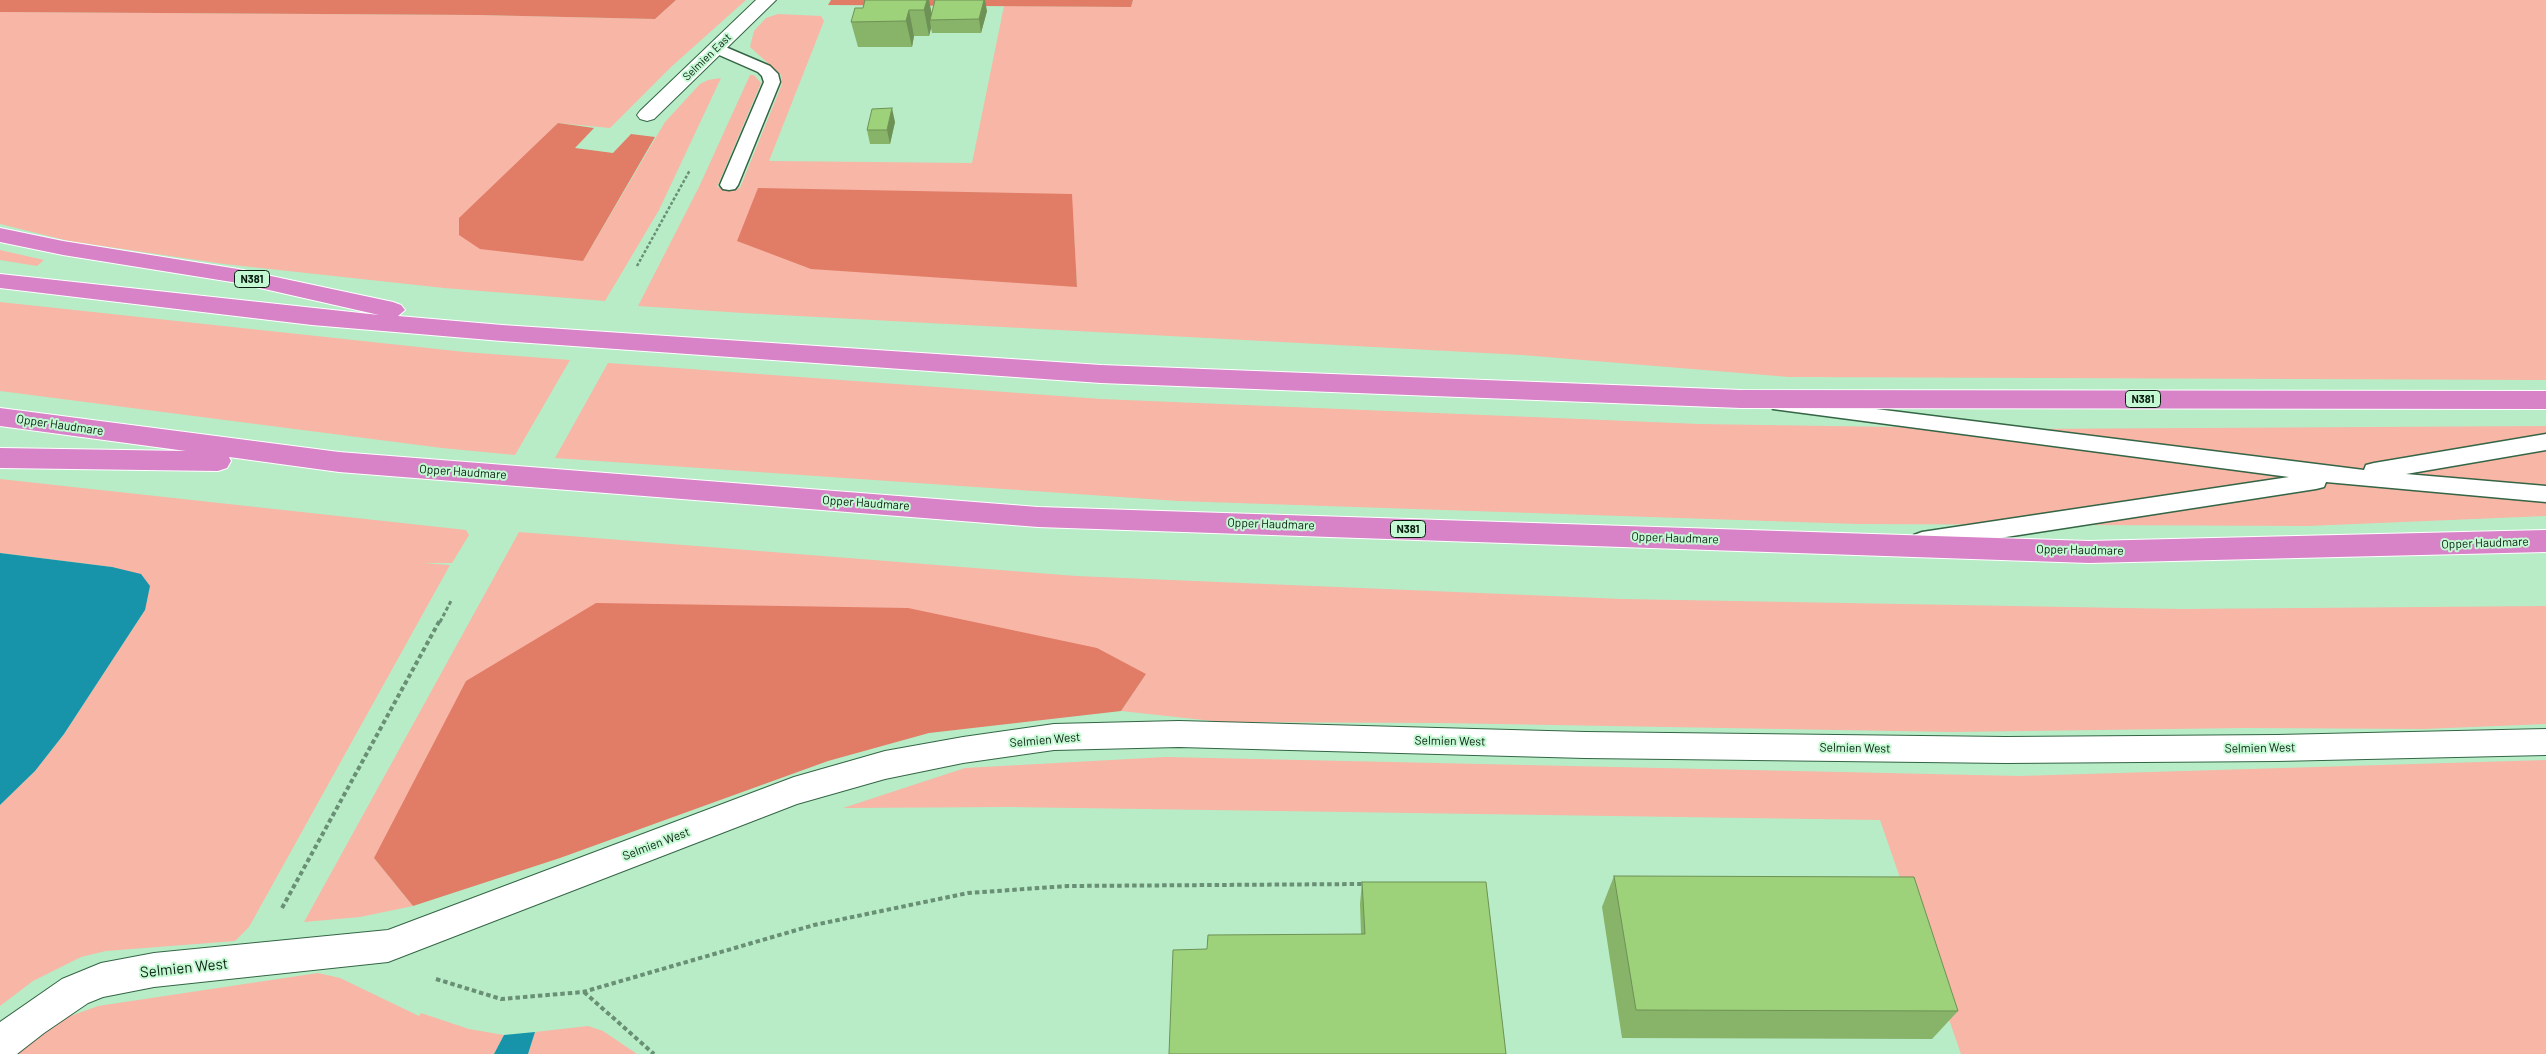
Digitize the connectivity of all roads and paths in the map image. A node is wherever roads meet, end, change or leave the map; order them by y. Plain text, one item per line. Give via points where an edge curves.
1 (767, 0) edge
2 (716, 48) junction
3 (647, 115) dead end
4 (690, 170) dead end
5 (729, 185) dead end
6 (0, 235) edge
7 (637, 266) dead end
8 (0, 281) edge
9 (502, 333) junction
10 (1741, 399) junction
11 (2546, 400) edge
12 (0, 417) edge
13 (2546, 442) edge
14 (0, 458) edge
15 (338, 462) junction
16 (2343, 476) junction
17 (2546, 494) edge
18 (2546, 541) edge
19 (1899, 545) junction
20 (452, 599) dead end
21 (2546, 742) edge
22 (1374, 884) edge
23 (388, 946) junction
24 (252, 961) junction
25 (583, 992) junction
26 (0, 1045) edge
27 (654, 1054) edge

1 - 2 street, Selmien East
2 - 3 street, Selmien East
2 - 5 lane via 764,70 770,74 772,82
4 - 7 path
6 - 9 highway, N381 via 238,276
8 - 9 highway, N381 via 312,318
9 - 10 highway, N381 via 1101,374
10 - 11 highway, N381
10 - 16 lane
12 - 15 highway, Opper Haudmare / N381
13 - 16 lane
14 - 15 highway, N381
15 - 19 highway, Opper Haudmare / N381 via 1038,516
16 - 17 lane
16 - 19 lane
18 - 19 highway, Opper Haudmare / N381 via 2089,552
20 - 24 path
21 - 23 street, Selmien West via 2006,750 1179,734 1054,738 884,765 794,791
22 - 25 path via 1068,886 968,893 814,925
23 - 24 street, Selmien West
23 - 25 path via 431,978 501,999
24 - 26 street, Selmien West via 154,970 101,980 75,991
25 - 27 path

